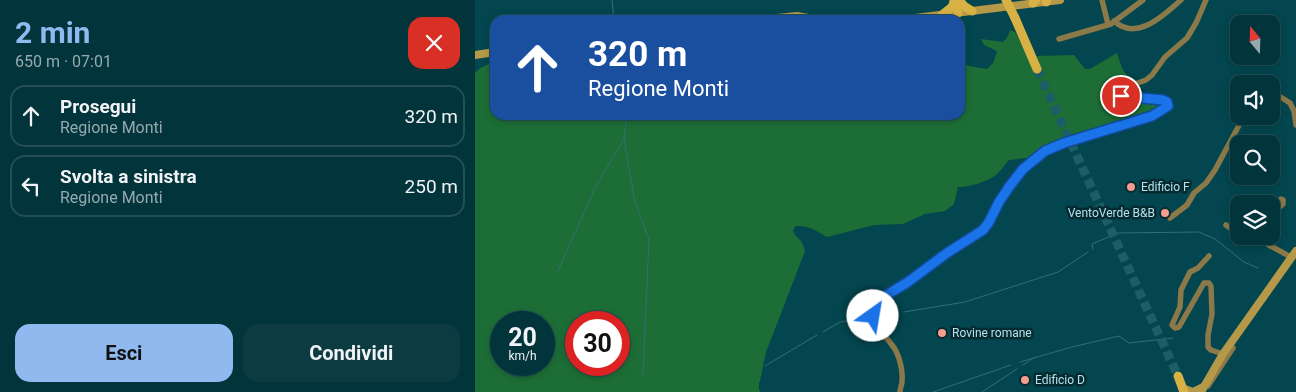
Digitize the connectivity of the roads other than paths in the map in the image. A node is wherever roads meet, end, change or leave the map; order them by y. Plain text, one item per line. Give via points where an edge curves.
1 (957, 0) edge
2 (1006, 0) edge
3 (1060, 0) edge
4 (1102, 0) edge
5 (1143, 0) edge
6 (1181, 0) edge
7 (1206, 0) edge
8 (1046, 1) edge
9 (1034, 2) edge
10 (972, 11) junction
11 (958, 13) junction
12 (942, 15) joint
13 (1114, 21) junction
14 (1108, 24) junction
15 (1059, 39) dead end
16 (490, 53) edge
17 (475, 55) edge
18 (1037, 69) tunnel mouth
19 (1280, 97) edge
20 (1239, 125) edge
21 (1296, 125) edge
22 (1170, 218) dead end
23 (1226, 225) dead end
24 (1230, 228) edge
25 (1269, 245) edge
26 (1294, 254) edge
27 (1209, 256) dead end
28 (1229, 346) junction
29 (1223, 354) junction
30 (1177, 376) tunnel mouth
31 (1183, 390) edge
32 (1203, 390) edge
33 (901, 392) edge

1 - 10 main road
1 - 11 main road
1 - 12 main road
2 - 18 main road, bridge
3 - 8 main road
4 - 14 street
5 - 13 street
6 - 13 street via 1153,23 1134,30
7 - 33 street via 1187,38 1165,57 1152,75 1121,93 1124,98 1163,100 1169,104 1166,108 1152,116 1045,151 1021,172 983,230 885,296 876,306 873,319 900,361
8 - 9 main road
9 - 10 main road
10 - 11 main road
11 - 12 main road
13 - 14 street
14 - 15 street
16 - 17 main road
19 - 21 street via 1290,103
20 - 22 street via 1207,183
23 - 24 street
25 - 26 street
26 - 28 main road
27 - 29 street via 1190,272 1181,290 1180,307 1172,324 1174,328 1179,327 1204,283 1209,282 1212,314 1208,347
28 - 29 main road
28 - 32 street via 1233,348
29 - 32 main road
30 - 31 main road
31 - 32 main road

